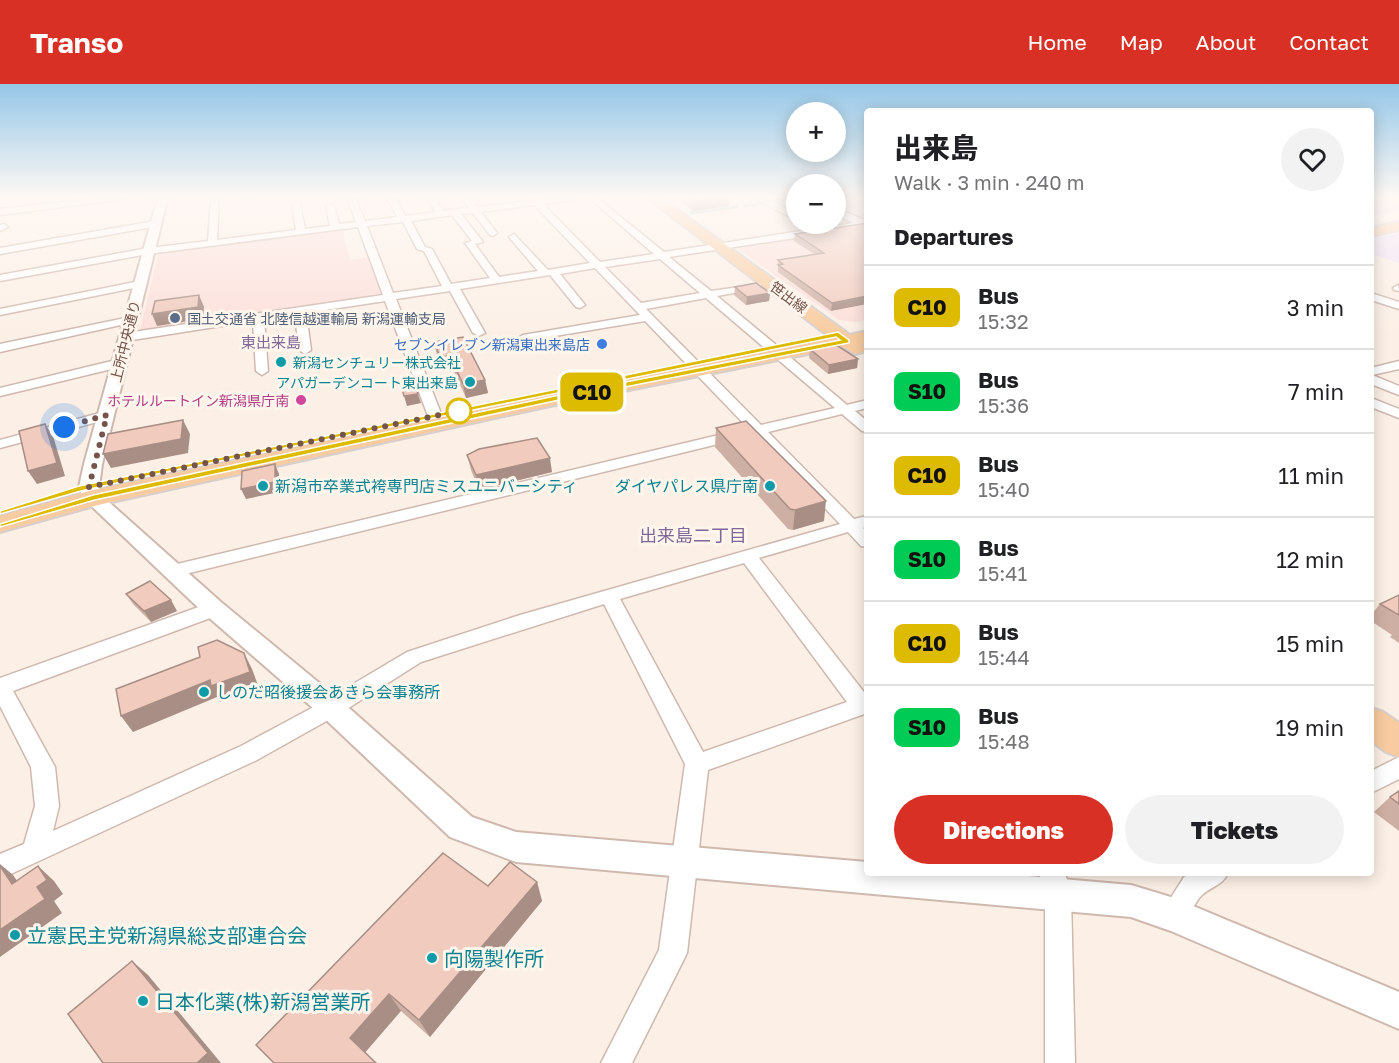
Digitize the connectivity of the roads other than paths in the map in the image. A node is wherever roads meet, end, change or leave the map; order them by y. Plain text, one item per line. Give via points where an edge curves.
1 (27, 243) edge
2 (34, 243) edge
3 (103, 243) edge
4 (150, 243) edge
5 (213, 243) edge
6 (369, 243) edge
7 (421, 243) edge
8 (474, 243) edge
9 (520, 243) edge
10 (575, 243) edge
11 (645, 243) edge
12 (716, 243) edge
13 (743, 243) edge
14 (721, 246) junction
15 (85, 249) junction
16 (0, 251) edge
17 (148, 251) junction
18 (661, 256) junction
19 (597, 266) junction
20 (549, 273) junction
21 (0, 278) edge
22 (496, 280) junction
23 (770, 283) junction
24 (140, 284) junction
25 (450, 287) junction
26 (708, 294) junction
27 (388, 297) junction
28 (1374, 297) edge
29 (580, 305) dead end
30 (1399, 306) edge
31 (638, 307) junction
32 (300, 310) junction
33 (0, 312) edge
34 (647, 316) junction
35 (258, 317) junction
36 (130, 320) junction
37 (864, 330) edge
38 (479, 333) dead end
39 (126, 337) junction
40 (850, 338) edge
41 (523, 339) dead end
42 (0, 348) edge
43 (305, 350) dead end
44 (776, 351) junction
45 (864, 353) edge
46 (120, 363) junction
47 (1399, 365) edge
48 (697, 367) junction
49 (262, 371) dead end
50 (1374, 371) edge
51 (1374, 380) edge
52 (1399, 391) edge
53 (0, 392) edge
54 (1374, 403) edge
55 (864, 405) edge
56 (844, 409) junction
57 (1399, 414) edge
58 (107, 415) junction
59 (435, 416) junction
60 (864, 426) edge
61 (758, 429) junction
62 (0, 444) edge
63 (91, 492) junction
64 (0, 511) edge
65 (0, 524) edge
66 (859, 524) edge
67 (748, 556) junction
68 (173, 571) junction
69 (609, 596) junction
70 (214, 609) junction
71 (0, 686) edge
72 (864, 704) edge
73 (864, 705) edge
74 (331, 708) junction
75 (1374, 724) edge
76 (1399, 742) edge
77 (696, 764) junction
78 (1399, 767) edge
79 (1374, 781) edge
80 (35, 850) junction
81 (685, 863) junction
82 (0, 867) edge
83 (864, 873) edge
84 (914, 876) edge
85 (1210, 876) edge
86 (1055, 884) edge
87 (1174, 915) junction
88 (1399, 1011) edge
89 (616, 1063) edge
90 (1060, 1063) edge

1 - 16 street
2 - 15 street
3 - 15 street
4 - 17 street, 上所中央通り
5 - 17 street
6 - 27 street
7 - 25 street
8 - 22 street
9 - 20 street
10 - 19 street
11 - 18 street
12 - 14 main road, 笹出線
13 - 14 street
14 - 18 street
14 - 23 main road, 笹出線
15 - 17 street
15 - 21 street
17 - 24 street, 上所中央通り
18 - 19 street
18 - 26 street
19 - 20 street
19 - 31 street
20 - 22 street
20 - 29 street
22 - 25 street
23 - 26 street
23 - 40 main road, 笹出線
24 - 33 street
24 - 36 street, 上所中央通り
25 - 27 street
25 - 38 street
26 - 31 street
26 - 44 street
27 - 32 street
27 - 59 street
28 - 30 street
31 - 34 street
32 - 35 street
32 - 43 street
34 - 41 street
34 - 48 street
35 - 39 street
35 - 49 street
36 - 39 street, 上所中央通り
36 - 42 street
37 - 40 main road
39 - 46 street, 上所中央通り
40 - 44 main road
40 - 45 main road, 笹出線
44 - 48 main road
44 - 56 street
46 - 53 street
46 - 58 street, 上所中央通り
47 - 50 street
48 - 59 main road
48 - 61 street
48 - 63 main road
51 - 52 street
54 - 57 street
55 - 56 street
56 - 60 street
56 - 61 street
58 - 62 street
58 - 63 street, 上所中央通り
59 - 63 main road
61 - 66 street
61 - 68 street
63 - 64 main road
63 - 65 main road
63 - 68 street
66 - 67 street
67 - 69 street
67 - 72 street
68 - 70 street
69 - 74 street via 414,657
69 - 77 street
70 - 71 street
70 - 74 street
71 - 80 street via 43,766 47,806
73 - 77 street
74 - 80 street via 249,753
74 - 81 street via 461,827 516,847
75 - 76 main road
77 - 81 street
78 - 79 street
80 - 82 street
81 - 83 street
81 - 89 street via 673,953
84 - 86 street
85 - 87 street via 1193,886
86 - 87 street
86 - 90 street
87 - 88 street

